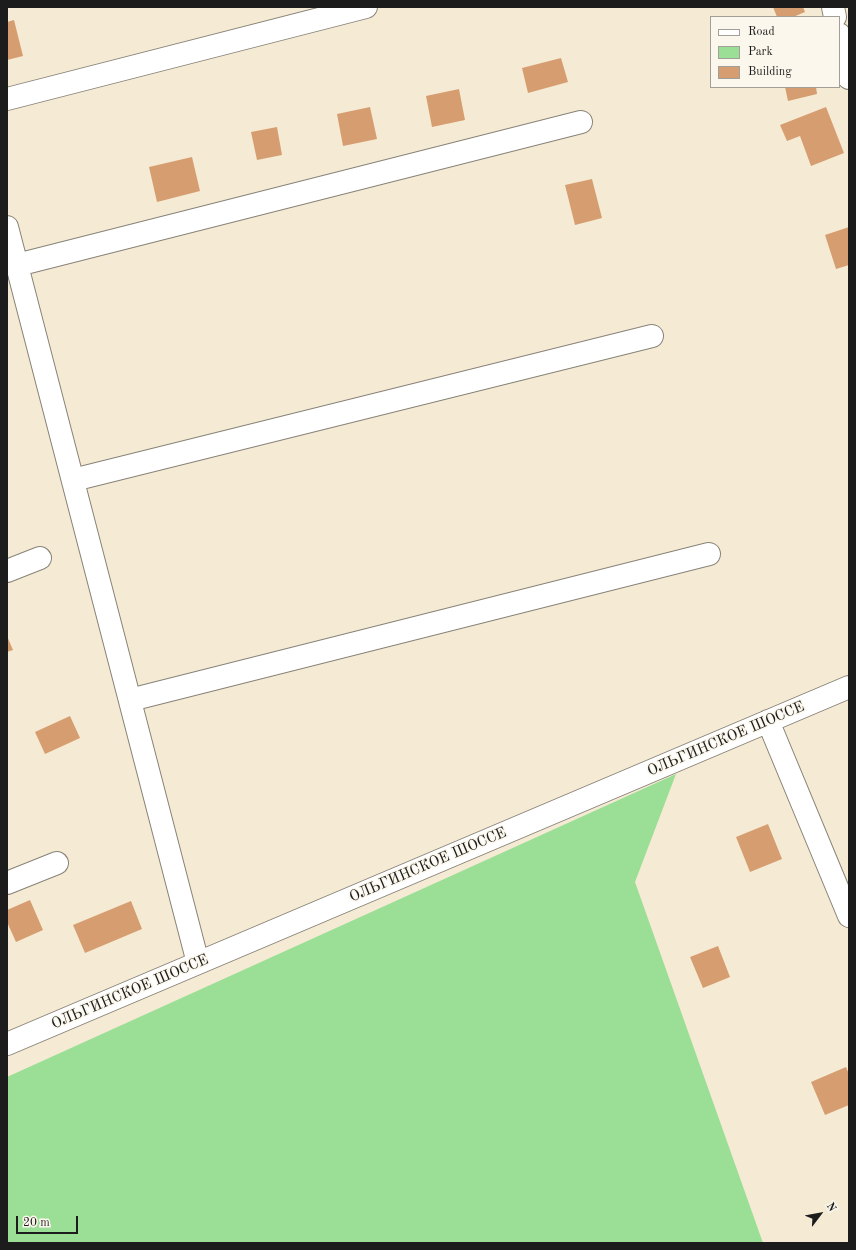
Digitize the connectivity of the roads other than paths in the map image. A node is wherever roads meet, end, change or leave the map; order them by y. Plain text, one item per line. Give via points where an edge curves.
1 (366, 7) edge
2 (840, 38) edge
3 (849, 78) edge
4 (7, 99) edge
5 (581, 122) dead end
6 (7, 227) edge
7 (17, 265) junction
8 (652, 336) dead end
9 (73, 480) junction
10 (710, 554) dead end
11 (40, 558) dead end
12 (7, 571) edge
13 (849, 687) edge
14 (130, 700) junction
15 (768, 721) junction
16 (57, 863) dead end
17 (7, 883) edge
18 (849, 916) edge
19 (198, 963) junction
20 (7, 1044) edge

1 - 4 street
2 - 3 street
5 - 7 street
6 - 7 street
7 - 9 street
8 - 9 street
9 - 14 street
10 - 14 street
11 - 12 street
13 - 15 street, ОЛЬГИНСКОЕ ШОССЕ
14 - 19 street
15 - 18 street
15 - 19 street, ОЛЬГИНСКОЕ ШОССЕ
16 - 17 street
19 - 20 street, ОЛЬГИНСКОЕ ШОССЕ

